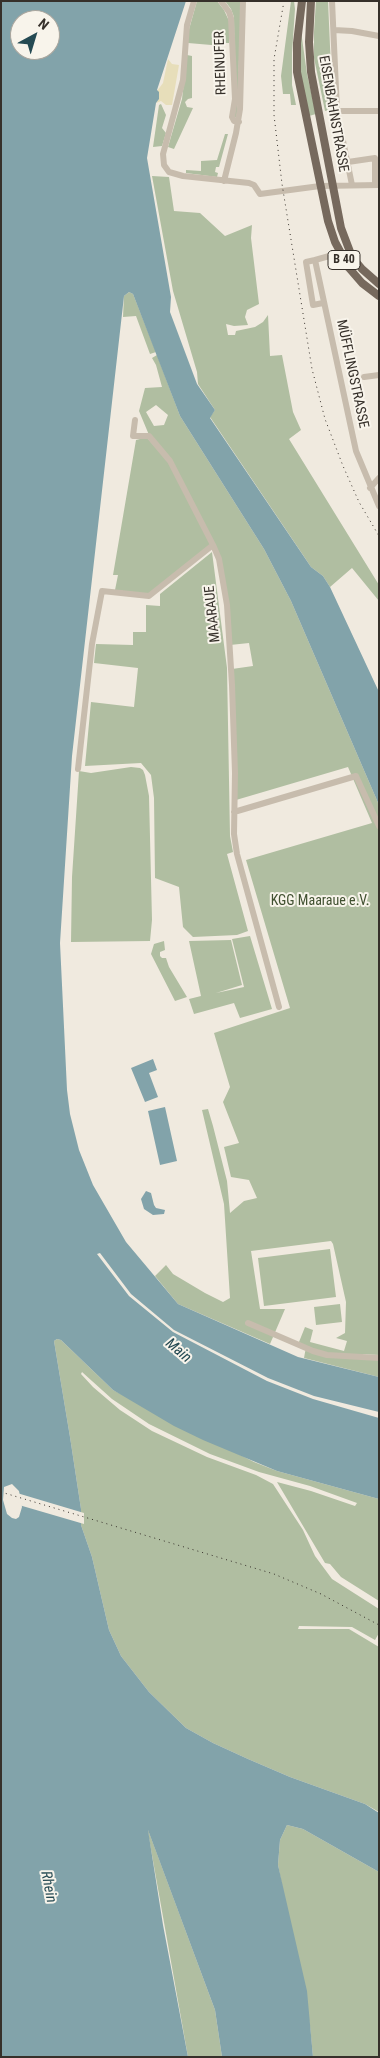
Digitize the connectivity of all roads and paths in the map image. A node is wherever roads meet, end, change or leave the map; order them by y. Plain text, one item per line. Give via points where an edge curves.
1 (194, 1) edge
2 (221, 1) edge
3 (244, 1) edge
4 (301, 1) edge
5 (310, 1) edge
6 (332, 1) edge
7 (334, 30) junction
8 (379, 36) edge
9 (337, 111) junction
10 (379, 111) edge
11 (238, 122) junction
12 (377, 158) edge
13 (348, 162) junction
14 (224, 180) junction
15 (333, 185) junction
16 (352, 185) junction
17 (320, 186) junction
18 (377, 186) edge
19 (340, 254) junction
20 (315, 260) junction
21 (368, 275) junction
22 (362, 283) junction
23 (379, 284) edge
24 (379, 296) edge
25 (323, 303) junction
26 (379, 375) edge
27 (364, 377) dead end
28 (135, 420) dead end
29 (379, 478) edge
30 (370, 488) junction
31 (379, 506) edge
32 (214, 545) junction
33 (78, 769) dead end
34 (234, 812) junction
35 (379, 826) edge
36 (279, 1007) dead end
37 (248, 1323) dead end
38 (379, 1358) edge

1 - 14 street via 187,25 183,80 164,154 165,168 172,174
2 - 11 street, RHEINUFER via 231,18 235,99 232,119
3 - 11 street, RHEINUFER
4 - 17 main road, EISENBAHNSTRASSE / B 40 via 298,79
5 - 15 main road, EISENBAHNSTRASSE / B 40 via 308,42 311,72
6 - 7 street
7 - 8 street
7 - 9 street
9 - 10 street
9 - 13 street
11 - 14 street, RHEINUFER
12 - 13 street
12 - 18 street
13 - 16 street
14 - 17 street via 254,185 260,194
15 - 16 street
15 - 17 street
15 - 21 main road, B 40 via 344,239 352,257
16 - 18 street
17 - 19 main road, B 40 via 331,234
19 - 20 street
19 - 22 main road, B 40
20 - 25 street, MÜFFLINGSTRASSE
20 - 25 street, MÜFFLINGSTRASSE via 306,262 313,305
21 - 22 main road
21 - 23 main road, B 40
22 - 24 main road, B 40
25 - 30 street, MÜFFLINGSTRASSE via 356,451
26 - 27 street
28 - 32 street, MAARAUE via 133,436 149,436 170,461
29 - 30 street
30 - 31 street, MÜFFLINGSTRASSE
32 - 33 street via 149,596 102,590 92,644
32 - 34 street, MAARAUE via 227,605
34 - 35 street via 356,776
34 - 36 street, MAARAUE via 237,854
37 - 38 street via 320,1353

